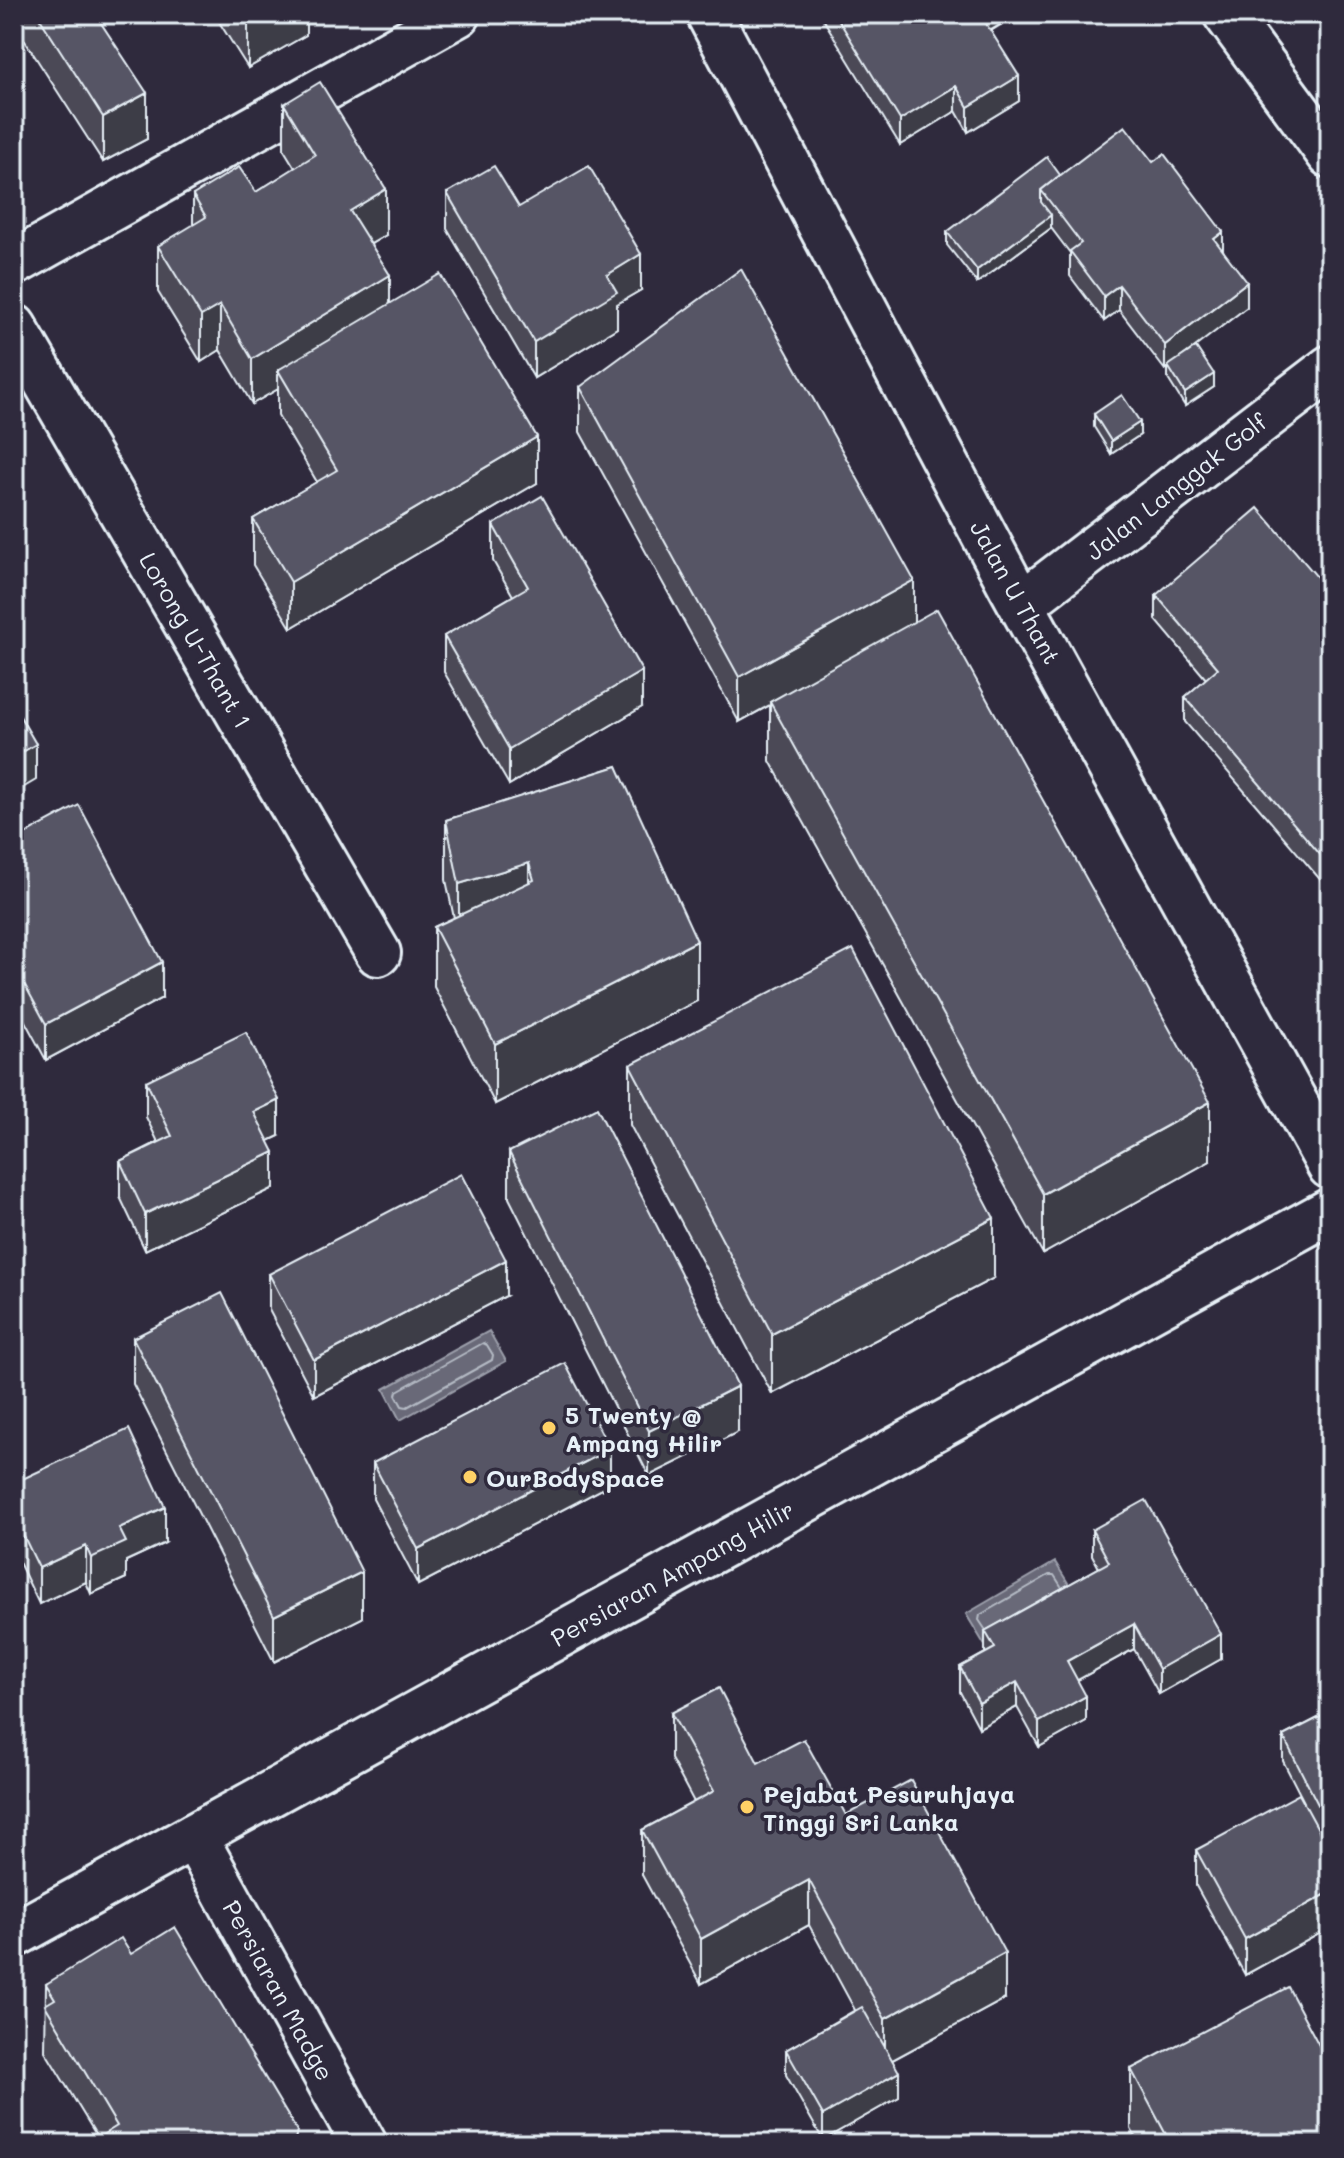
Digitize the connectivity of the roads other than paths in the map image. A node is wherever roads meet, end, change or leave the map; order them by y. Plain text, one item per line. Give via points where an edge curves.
1 (458, 14) edge
2 (709, 14) edge
3 (1226, 14) edge
4 (1330, 155) edge
5 (14, 263) edge
6 (14, 327) edge
7 (1330, 368) edge
8 (1022, 604) junction
9 (378, 953) dead end
10 (1330, 1166) edge
11 (1330, 1211) edge
12 (194, 1836) junction
13 (14, 1935) edge
14 (364, 2144) edge

1 - 5 street
2 - 8 street, Jalan U Thant
3 - 4 street
6 - 9 street, Lorong U-Thant 1
7 - 8 street, Jalan Langgak Golf
8 - 10 street, Jalan U Thant
11 - 12 street, Persiaran Ampang Hilir
12 - 13 street, Persiaran Ampang Hilir
12 - 14 street, Persiaran Madge

